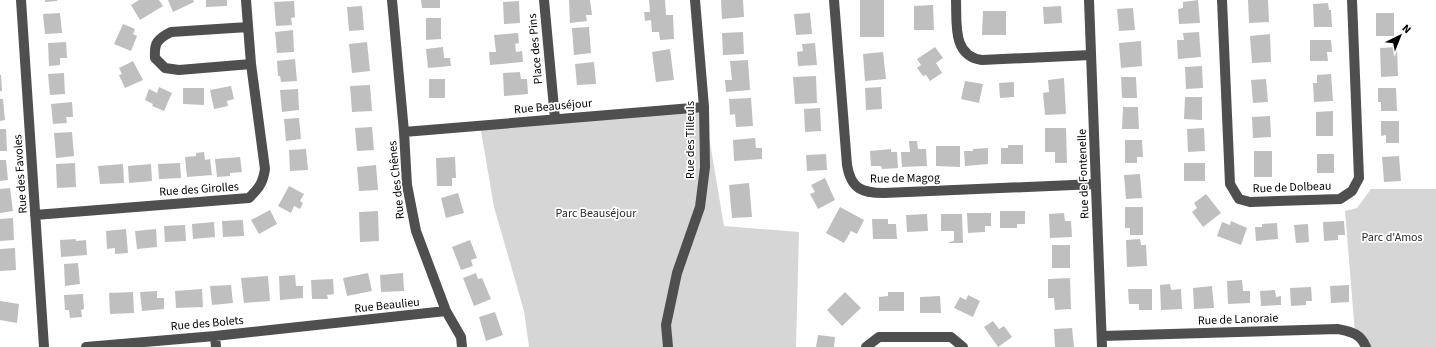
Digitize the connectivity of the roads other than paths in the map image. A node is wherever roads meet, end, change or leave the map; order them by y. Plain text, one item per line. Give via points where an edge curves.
1 (21, 0) edge
2 (246, 0) edge
3 (392, 0) edge
4 (544, 0) edge
5 (695, 0) edge
6 (834, 0) edge
7 (956, 0) edge
8 (1089, 0) edge
9 (1222, 0) edge
10 (1352, 0) edge
11 (248, 27) junction
12 (1091, 55) junction
13 (251, 64) junction
14 (704, 107) junction
15 (554, 119) junction
16 (404, 132) junction
17 (1096, 184) junction
18 (36, 214) junction
19 (446, 311) junction
20 (331, 324) joint
21 (215, 336) junction
22 (1102, 336) junction
23 (44, 347) edge
24 (86, 347) edge
25 (216, 347) edge
26 (462, 347) edge
27 (668, 347) edge
28 (866, 347) edge
29 (964, 347) edge
30 (1102, 347) edge
31 (1366, 347) edge

1 - 18 street, Rue des Favoles
2 - 11 street, Rue des Girolles
3 - 16 street, Rue des Chênes
4 - 15 street, Place des Pins
5 - 14 street, Rue des Tilleuls
6 - 17 street, Rue de Magog via 847,165 851,180 860,189 884,193
7 - 12 street via 960,44 971,58 982,60
8 - 12 street, Rue de Fontenelle
9 - 10 street, Rue de Dolbeau via 1230,184 1239,199 1250,202 1340,198 1352,191 1359,178
11 - 13 street, Rue des Girolles
11 - 13 street via 171,32 161,37 154,46 155,58 165,68 179,70
12 - 17 street, Rue de Fontenelle
13 - 18 street, Rue des Girolles via 265,169 263,181 249,198
14 - 15 street, Rue Beauséjour
14 - 27 street, Rue des Tilleuls via 705,167 700,207 677,273 666,325
15 - 16 street, Rue Beauséjour
16 - 19 street, Rue des Chênes via 408,185 416,231
17 - 22 street, Rue de Fontenelle
18 - 23 street, Rue des Favoles
19 - 20 street, Rue Beaulieu
19 - 26 street, Rue des Chênes via 461,337
20 - 21 street, Rue des Bolets
21 - 24 street, Rue des Bolets
21 - 25 street
22 - 30 street, Rue de Fontenelle
22 - 31 street, Rue de Lanoraie via 1338,329 1355,332
28 - 29 street via 879,337 951,337

